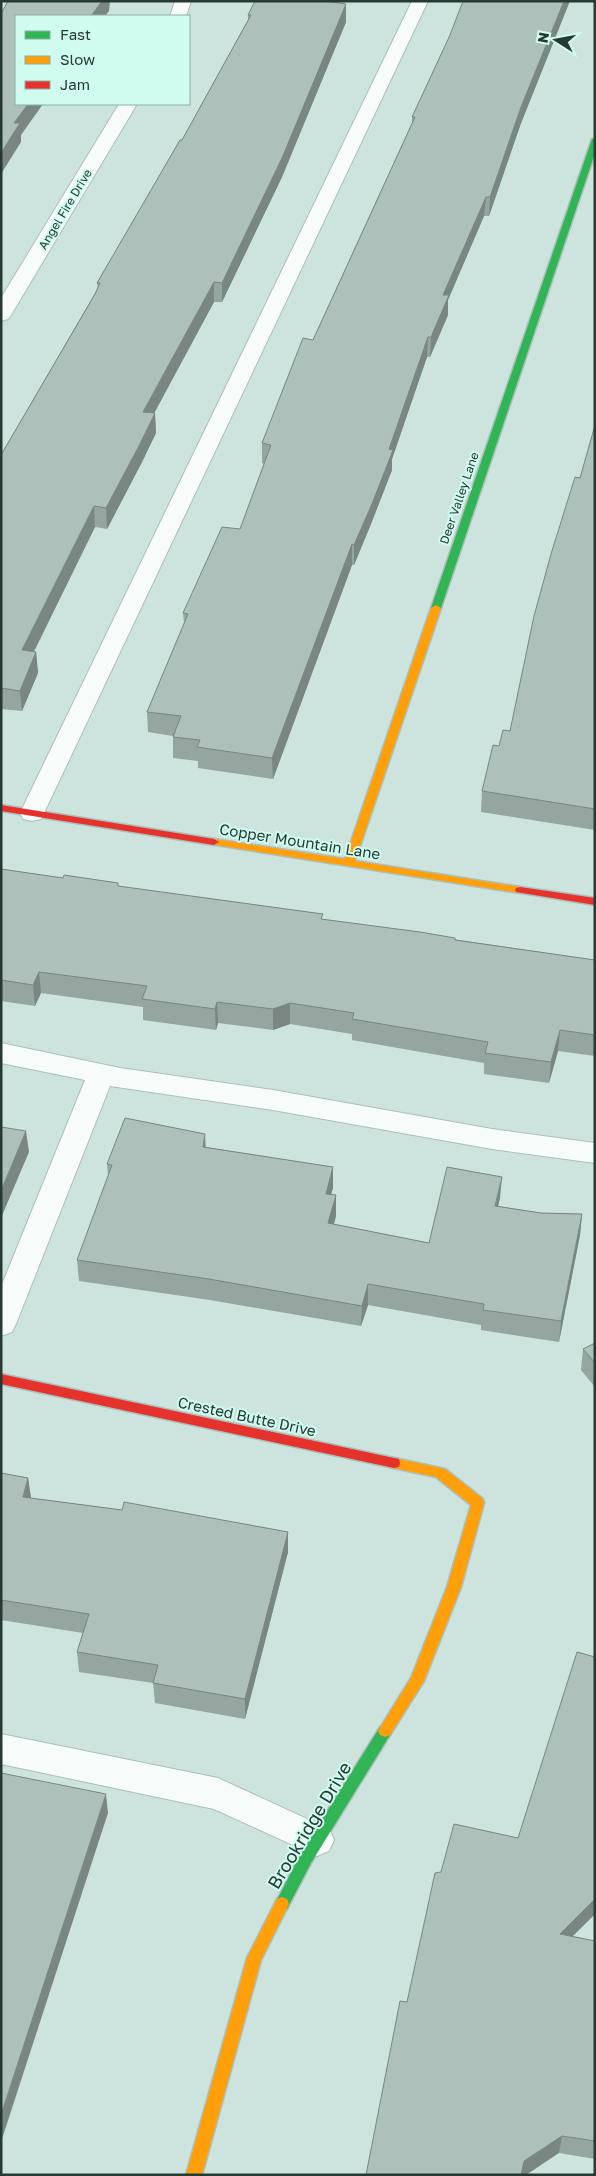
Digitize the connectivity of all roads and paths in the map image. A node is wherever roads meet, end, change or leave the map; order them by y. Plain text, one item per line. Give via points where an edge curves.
1 (183, 1) edge
2 (420, 1) edge
3 (178, 15) edge
4 (127, 105) edge
5 (595, 141) edge
6 (1, 315) edge
7 (1, 808) edge
8 (32, 813) junction
9 (349, 864) junction
10 (595, 902) edge
11 (1, 1054) edge
12 (101, 1074) junction
13 (595, 1153) edge
14 (1, 1324) edge
15 (1, 1379) edge
16 (478, 1503) joint
17 (1, 1749) edge
18 (318, 1840) junction
19 (194, 2175) edge

1 - 3 street
2 - 8 street
4 - 6 street, Angel Fire Drive
5 - 9 street, Deer Valley Lane
7 - 8 street, Copper Mountain Lane
8 - 9 street, Copper Mountain Lane
9 - 10 street, Copper Mountain Lane
11 - 12 street
12 - 13 street
12 - 14 street
15 - 16 street, Crested Butte Drive via 440,1473
16 - 18 street, Brookridge Drive via 454,1587 417,1681
17 - 18 street via 218,1794
18 - 19 street, Brookridge Drive via 254,1958

